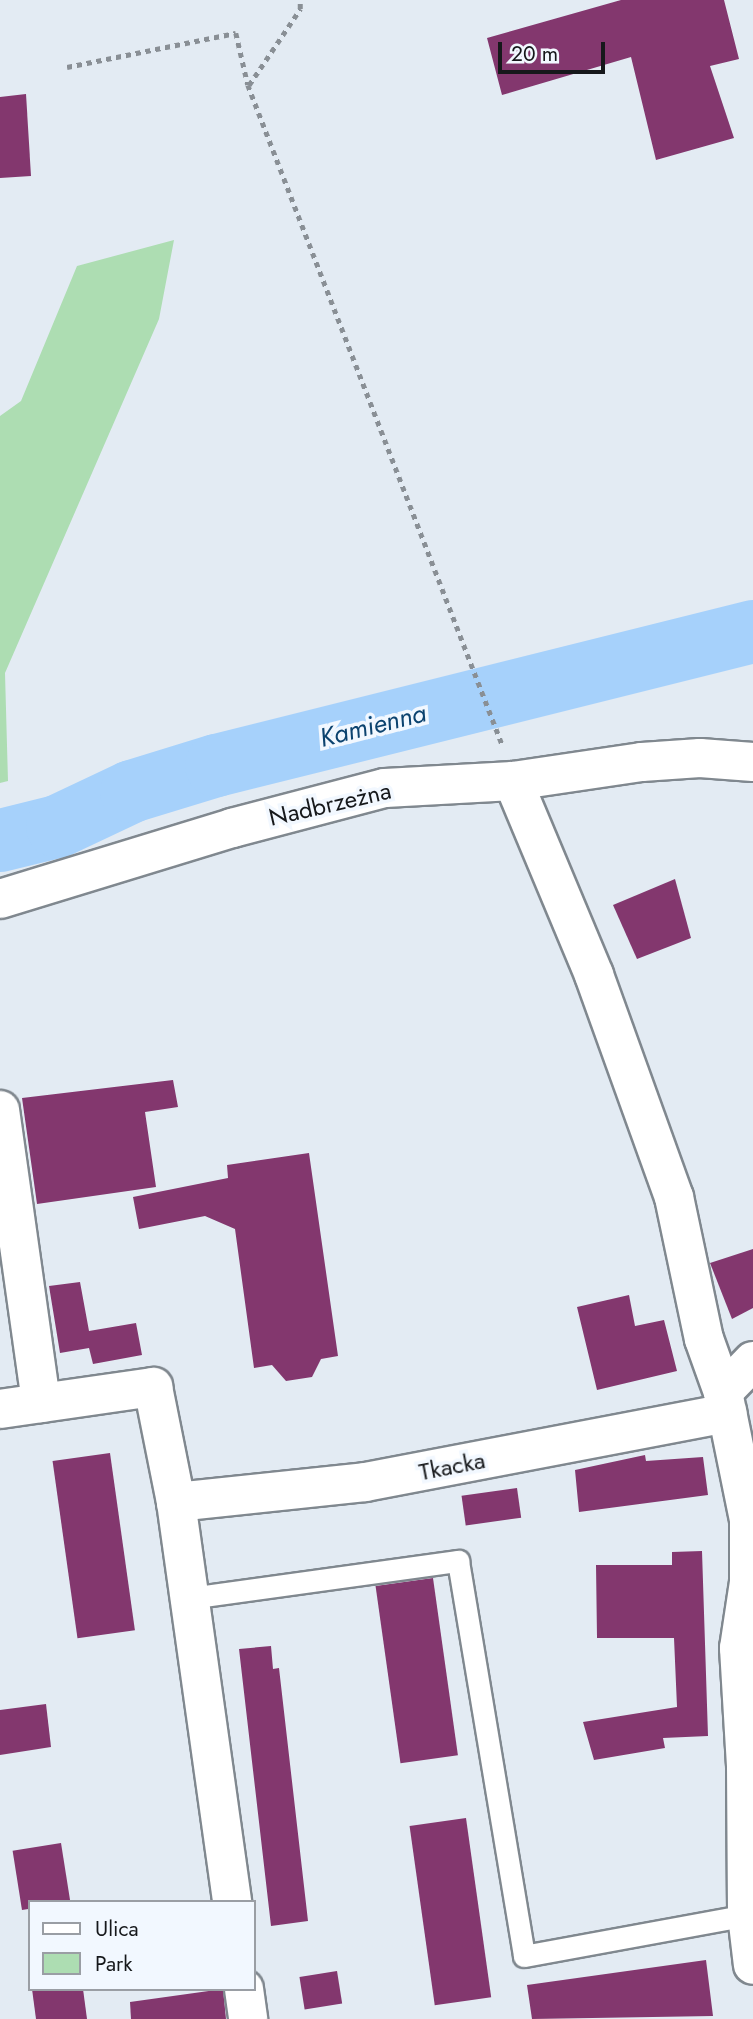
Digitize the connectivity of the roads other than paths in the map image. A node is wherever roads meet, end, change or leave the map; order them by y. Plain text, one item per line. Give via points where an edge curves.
1 (753, 762) edge
2 (509, 767) junction
3 (0, 899) edge
4 (0, 1110) edge
5 (5, 1187) edge
6 (753, 1361) edge
7 (725, 1403) junction
8 (41, 1404) junction
9 (0, 1409) edge
10 (176, 1502) junction
11 (190, 1598) junction
12 (749, 1765) edge
13 (232, 1900) edge
14 (747, 1915) junction
15 (753, 1965) edge
16 (244, 1991) edge
17 (248, 2019) edge

1 - 2 street, Nadbrzeżna via 700,758
2 - 3 street, Nadbrzeżna via 347,796
2 - 7 street via 594,975 674,1197 704,1339
4 - 5 street
5 - 8 street
6 - 7 street
7 - 10 street, Tkacka via 365,1482
7 - 12 street via 749,1520 749,1583 739,1648
8 - 9 street
8 - 10 street via 153,1387
10 - 11 street
11 - 13 street
11 - 14 lane via 458,1561 524,1956
12 - 14 street
14 - 15 street
16 - 17 street

